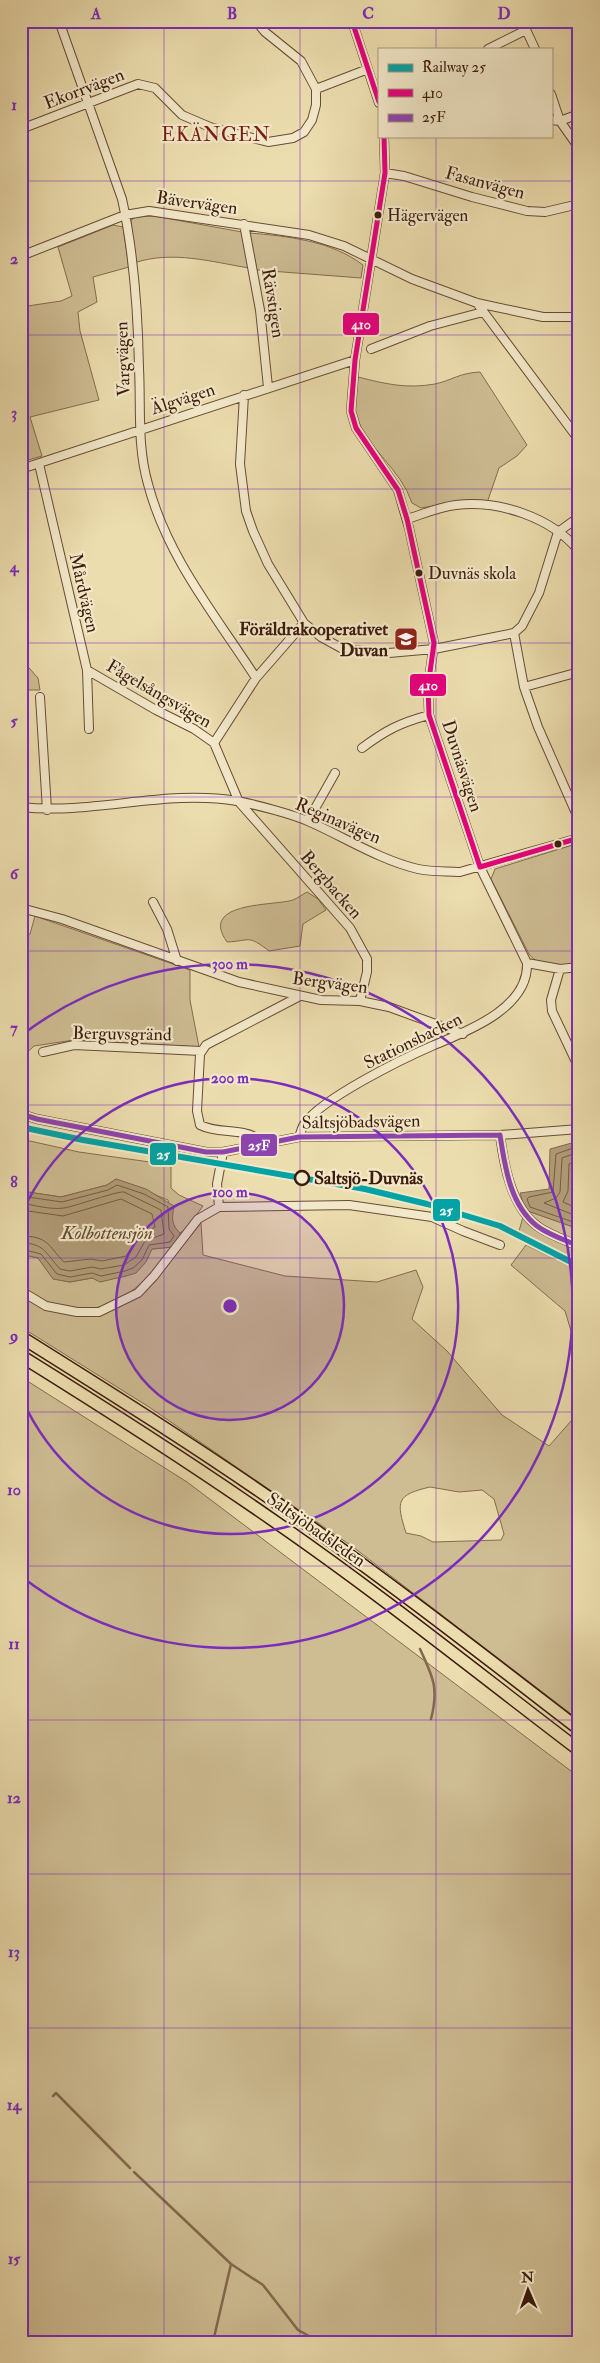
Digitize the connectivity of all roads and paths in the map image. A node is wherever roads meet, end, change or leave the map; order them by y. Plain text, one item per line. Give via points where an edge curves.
1 (59, 21) edge
2 (256, 21) edge
3 (352, 21) edge
4 (522, 21) edge
5 (526, 30) junction
6 (490, 48) edge
7 (535, 48) edge
8 (368, 69) junction
9 (316, 89) junction
10 (552, 99) edge
11 (378, 100) edge
12 (87, 102) junction
13 (579, 114) edge
14 (556, 121) edge
15 (21, 128) edge
16 (384, 138) edge
17 (579, 148) edge
18 (385, 173) junction
19 (579, 204) edge
20 (125, 215) junction
21 (244, 224) junction
22 (21, 256) edge
23 (372, 260) junction
24 (477, 303) junction
25 (483, 312) junction
26 (579, 317) edge
27 (371, 349) dead end
28 (355, 360) junction
29 (268, 387) junction
30 (244, 395) junction
31 (140, 430) junction
32 (579, 440) edge
33 (39, 464) junction
34 (21, 469) edge
35 (579, 517) edge
36 (407, 518) junction
37 (558, 532) junction
38 (579, 551) edge
39 (304, 622) junction
40 (514, 632) junction
41 (434, 649) junction
42 (87, 670) junction
43 (579, 672) edge
44 (256, 678) junction
45 (524, 687) junction
46 (40, 697) dead end
47 (429, 715) junction
48 (90, 730) dead end
49 (214, 743) junction
50 (362, 748) dead end
51 (336, 773) dead end
52 (239, 802) junction
53 (21, 807) edge
54 (47, 810) junction
55 (579, 820) edge
56 (308, 821) junction
57 (579, 838) edge
58 (480, 866) junction
59 (153, 902) dead end
60 (21, 908) edge
61 (177, 961) junction
62 (527, 964) junction
63 (579, 967) edge
64 (560, 969) junction
65 (300, 996) junction
66 (360, 1001) junction
67 (462, 1034) junction
68 (202, 1051) junction
69 (43, 1052) dead end
70 (579, 1068) edge
71 (21, 1114) edge
72 (577, 1128) edge
73 (500, 1135) junction
74 (299, 1137) junction
75 (259, 1145) junction
76 (223, 1152) junction
77 (219, 1207) junction
78 (500, 1245) dead end
79 (579, 1246) edge
80 (21, 1291) edge
81 (21, 1337) edge
82 (21, 1356) edge
83 (579, 1729) edge
84 (579, 1750) edge

1 - 12 street, Vargvägen
2 - 9 street via 301,61
3 - 8 street
4 - 5 street
5 - 6 street
5 - 7 street
8 - 9 street
8 - 11 street
9 - 12 street, Ekorrvägen via 312,120 304,132 293,138 268,142 229,133 189,118 154,88 138,84
10 - 14 street
12 - 15 street, Ekorrvägen
12 - 20 street, Vargvägen
13 - 14 street
14 - 17 street
16 - 18 street, Duvnäsvägen
18 - 19 street, Fasanvägen via 527,210 544,212
18 - 23 street, Duvnäsvägen
20 - 21 street, Bävervägen via 149,210
20 - 22 street, Bävervägen
20 - 31 street, Vargvägen via 138,319
21 - 23 street, Bävervägen via 309,235 344,246
21 - 29 street, Rävstigen via 260,310
23 - 24 street
23 - 28 street, Duvnäsvägen
24 - 25 street
24 - 26 street via 543,317
25 - 27 street via 430,326
25 - 32 street
28 - 29 street, Älgvägen
28 - 36 street, Duvnäsvägen via 350,399 352,420 398,490
29 - 30 street, Älgvägen
30 - 31 street, Älgvägen
30 - 39 street via 240,464 246,511 268,564
31 - 33 street, Älgvägen
31 - 44 street, Vargvägen via 148,485 165,534 186,572
33 - 34 street, Älgvägen
33 - 42 street, Mårdvägen
35 - 37 street
36 - 37 street via 451,506 487,506 526,515
36 - 41 street, Duvnäsvägen
37 - 38 street
37 - 40 street via 539,593 522,626
39 - 41 street via 343,648 389,653
39 - 44 street
40 - 41 street
40 - 45 street
41 - 47 street, Duvnäsvägen via 428,687
42 - 48 street, Mårdvägen
42 - 49 street, Fågelsångsvägen
43 - 45 street
44 - 49 street
45 - 55 street via 553,764
46 - 54 street
47 - 50 street via 402,722
47 - 58 street, Duvnäsvägen
49 - 52 street, Fågelsångsvägen
51 - 56 street
52 - 54 street, Reginavägen via 164,798 102,807
52 - 56 street, Reginavägen
52 - 66 street, Bergbacken via 350,928 366,959 367,972
53 - 54 street, Reginavägen
56 - 58 street, Reginavägen via 389,859 419,869 460,872
57 - 58 street, Reginavägen
58 - 62 street, Duvnäsvägen
59 - 61 street
60 - 61 street, Bergvägen via 62,918
61 - 65 street, Bergvägen via 239,982
62 - 64 street
62 - 67 street, Stationsbacken via 525,981 504,1008
63 - 64 street
64 - 70 street via 551,1000 552,1011
65 - 66 street, Bergvägen
65 - 68 street via 206,1045
66 - 67 street, Bergvägen via 389,1007
67 - 74 street, Stationsbacken via 419,1052 336,1097 308,1119
68 - 69 street, Berguvsgränd via 74,1045
68 - 75 street via 197,1111 200,1124 211,1130 250,1135 257,1138
71 - 76 street, Saltsjöbadsvägen via 191,1150
72 - 73 street, Saltsjöbadsvägen
73 - 74 street, Saltsjöbadsvägen
73 - 79 street via 519,1205 536,1225
74 - 75 street, Saltsjöbadsvägen
75 - 76 street, Saltsjöbadsvägen
76 - 77 street via 217,1184
77 - 78 street via 349,1204 432,1217
77 - 80 street via 198,1219 138,1292 99,1312 46,1306
81 - 83 highway, Saltsjöbadsleden via 290,1512
82 - 84 highway, Saltsjöbadsleden via 278,1523

